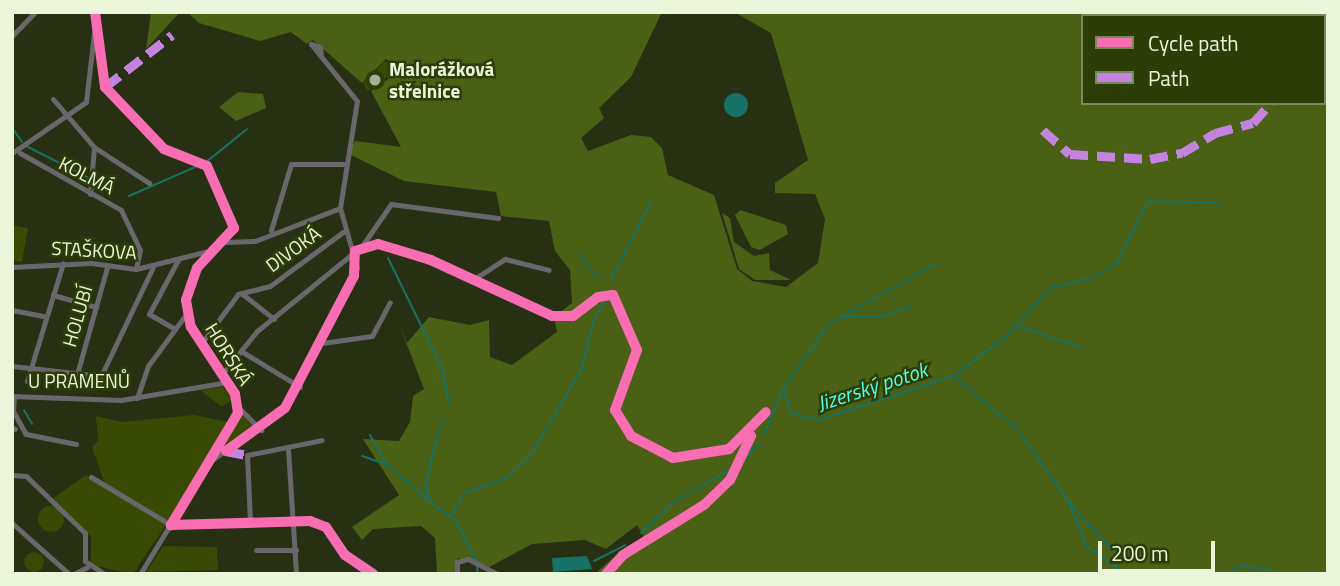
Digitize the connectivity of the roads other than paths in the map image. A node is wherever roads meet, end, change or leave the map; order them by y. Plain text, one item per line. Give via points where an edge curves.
1 (35, 12) edge
2 (95, 12) edge
3 (28, 15) edge
4 (95, 24) junction
5 (12, 36) edge
6 (321, 56) dead end
7 (53, 99) dead end
8 (66, 119) junction
9 (94, 147) junction
10 (12, 153) edge
11 (20, 153) junction
12 (344, 164) junction
13 (149, 183) dead end
14 (90, 194) junction
15 (340, 208) junction
16 (498, 218) dead end
17 (271, 230) junction
18 (343, 232) junction
19 (225, 242) junction
20 (362, 246) junction
21 (214, 250) junction
22 (355, 251) junction
23 (193, 256) junction
24 (178, 260) junction
25 (201, 262) junction
26 (63, 263) junction
27 (12, 267) edge
28 (107, 267) junction
29 (153, 267) junction
30 (136, 269) junction
31 (549, 270) dead end
32 (474, 279) junction
33 (241, 293) junction
34 (53, 295) junction
35 (390, 302) dead end
36 (96, 307) junction
37 (12, 310) edge
38 (187, 313) junction
39 (44, 316) junction
40 (565, 317) dead end
41 (274, 319) junction
42 (175, 329) junction
43 (322, 343) junction
44 (201, 344) junction
45 (241, 351) junction
46 (12, 366) edge
47 (31, 366) junction
48 (77, 374) junction
49 (222, 374) junction
50 (27, 381) dead end
51 (227, 382) junction
52 (300, 387) junction
53 (13, 396) edge
54 (137, 398) junction
55 (238, 407) junction
56 (16, 429) edge
57 (261, 430) junction
58 (322, 440) dead end
59 (76, 444) dead end
60 (288, 449) junction
61 (211, 461) junction
62 (12, 475) edge
63 (91, 477) dead end
64 (296, 520) junction
65 (250, 521) junction
66 (12, 523) edge
67 (172, 525) junction
68 (256, 550) dead end
69 (296, 550) junction
70 (87, 567) junction
71 (71, 574) edge
72 (104, 574) edge
73 (140, 574) edge
74 (296, 574) edge
75 (373, 574) edge
76 (457, 574) edge
77 (498, 574) edge

1 - 3 street
2 - 4 street
3 - 5 street
4 - 8 street via 86,102
4 - 19 street via 104,87 164,149 206,166 234,228
6 - 12 street via 357,101
7 - 8 street
8 - 9 street
8 - 11 street via 50,123
9 - 13 street
9 - 14 street
10 - 11 street
11 - 14 street, KOLMÁ
12 - 15 street
12 - 17 street via 291,163
14 - 30 street, KOLMÁ via 128,219 141,250
15 - 17 street
15 - 18 street
16 - 20 street via 398,202
17 - 19 street via 255,241
18 - 22 street
18 - 33 street, DIVOKÁ via 270,286
19 - 21 street, HORSKÁ
20 - 22 street
20 - 32 street via 394,246
21 - 23 street, STAŠKOVA
21 - 25 street, HORSKÁ
22 - 41 street
22 - 43 street via 357,268
23 - 24 street, STAŠKOVA
23 - 25 street
24 - 29 street, STAŠKOVA
24 - 42 street via 149,313
25 - 38 street, HORSKÁ via 189,282
26 - 27 street, STAŠKOVA
26 - 28 street, STAŠKOVA
26 - 34 street
28 - 30 street, STAŠKOVA
28 - 36 street, HOLUBÍ
29 - 30 street, STAŠKOVA
29 - 48 street via 107,371 97,378
31 - 32 street via 505,259
32 - 40 street via 538,312
33 - 41 street
33 - 44 street
34 - 36 street
34 - 39 street
35 - 43 street via 372,336
36 - 48 street, HOLUBÍ
37 - 39 street
38 - 42 street
38 - 44 street, HORSKÁ
39 - 47 street
41 - 45 street
42 - 54 street via 148,366
43 - 52 street
44 - 49 street, HORSKÁ
45 - 49 street
45 - 52 street
46 - 47 street
47 - 48 street
47 - 50 street
49 - 51 street, HORSKÁ
51 - 54 street, U PRAMENŮ
51 - 55 street, HORSKÁ
52 - 57 street
53 - 54 street, U PRAMENŮ
53 - 56 street, U PRAMENŮ
55 - 57 street
55 - 61 street, HORSKÁ
56 - 59 street
57 - 61 street
58 - 60 street
60 - 64 street
60 - 65 street via 247,455
61 - 67 street, HORSKÁ
62 - 70 street via 26,476 85,533
63 - 67 street
64 - 65 street
64 - 69 street
64 - 75 street via 326,527 345,555
65 - 67 street
66 - 71 street
67 - 73 street, HORSKÁ
68 - 69 street
69 - 74 street
70 - 71 street
70 - 72 street
76 - 77 street via 457,562 475,560

